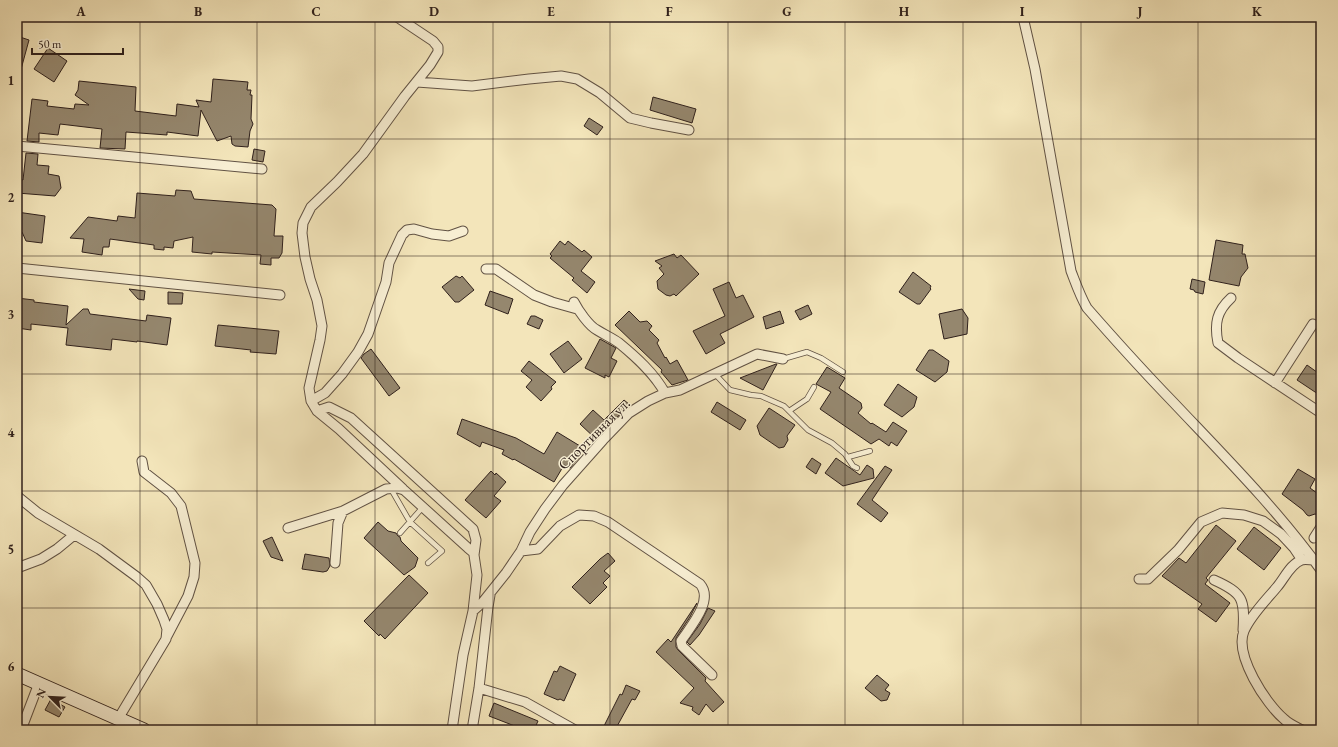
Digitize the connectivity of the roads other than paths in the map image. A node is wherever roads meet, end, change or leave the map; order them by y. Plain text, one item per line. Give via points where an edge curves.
1 (398, 17) edge
2 (1023, 17) edge
3 (417, 82) junction
4 (689, 130) dead end
5 (17, 146) edge
6 (262, 169) dead end
7 (463, 231) dead end
8 (17, 268) edge
9 (486, 269) dead end
10 (280, 295) dead end
11 (1231, 298) dead end
12 (1313, 324) dead end
13 (783, 359) joint
14 (843, 372) dead end
15 (715, 374) junction
16 (1275, 383) junction
17 (814, 387) dead end
18 (665, 393) junction
19 (311, 401) junction
20 (317, 411) junction
21 (789, 411) junction
22 (1321, 413) edge
23 (870, 451) dead end
24 (848, 457) junction
25 (142, 461) dead end
26 (857, 468) dead end
27 (391, 488) junction
28 (404, 490) junction
29 (17, 496) edge
30 (423, 507) junction
31 (343, 511) junction
32 (410, 522) junction
33 (1321, 527) edge
34 (288, 528) dead end
35 (400, 533) dead end
36 (74, 535) junction
37 (1314, 538) dead end
38 (521, 551) junction
39 (474, 554) junction
40 (1302, 560) junction
41 (1314, 560) junction
42 (335, 563) dead end
43 (428, 563) dead end
44 (17, 568) edge
45 (1321, 570) edge
46 (1139, 579) dead end
47 (1214, 580) dead end
48 (491, 592) junction
49 (473, 611) junction
50 (1243, 631) junction
51 (166, 639) junction
52 (17, 674) edge
53 (712, 675) dead end
54 (39, 683) junction
55 (479, 688) junction
56 (118, 719) junction
57 (21, 730) edge
58 (144, 730) edge
59 (452, 730) edge
60 (472, 730) edge
61 (574, 730) edge
62 (1302, 730) edge

1 - 3 street via 438,47 438,52
2 - 41 street via 1036,69 1071,271 1084,304 1130,357 1242,475
3 - 4 street via 472,86 561,76 577,79 600,93 630,118
3 - 19 street via 362,154 311,207 303,223 305,257 322,326 309,388
5 - 6 street
7 - 19 street via 449,236 414,229 407,230 402,235 389,262 386,282 368,334 358,352 325,394
8 - 10 street
9 - 18 street via 496,269 534,294 552,302 575,305 596,330 618,343 650,372
11 - 16 street via 1219,315 1216,327 1218,343
12 - 16 street
13 - 14 lane via 807,352
13 - 15 street, Спортивная ул. via 756,354
15 - 18 street, Спортивная ул. via 680,390
15 - 21 lane via 730,390 761,396 784,406
16 - 22 street
17 - 21 lane via 806,399
18 - 38 street, Спортивная ул. via 629,414 603,440 554,497 530,532
19 - 20 street
20 - 28 street
20 - 39 street via 330,407 351,418 473,529 476,540
21 - 24 lane via 808,430 832,443
23 - 24 lane
24 - 26 lane
25 - 51 street via 144,472 170,493 181,506 195,562 194,577 188,596
27 - 28 street
27 - 31 street
27 - 32 lane
28 - 30 street
29 - 36 street via 38,513
30 - 32 lane
30 - 39 street
31 - 34 street
31 - 42 street via 338,523
32 - 35 lane
32 - 43 lane via 442,551
33 - 37 street
36 - 44 street via 41,559
36 - 51 street via 99,549 146,585 164,620
38 - 48 street, Спортивная ул.
38 - 53 street via 538,549 560,526 579,515 594,516 608,522 704,588 703,606 681,641 682,646
39 - 49 street via 477,575
40 - 41 street
40 - 46 street via 1281,534 1263,521 1244,515 1222,513 1201,522 1178,550 1148,579
40 - 50 street via 1297,562 1267,598
41 - 45 street
47 - 50 street via 1238,593 1243,604
48 - 49 street, Спортивная ул.
48 - 55 street
49 - 59 street via 463,656
50 - 62 street via 1242,645 1246,662 1256,685 1264,698 1285,720
51 - 56 street
52 - 54 main road
54 - 56 main road
54 - 57 street
55 - 60 street
55 - 61 street via 525,702
56 - 58 main road

